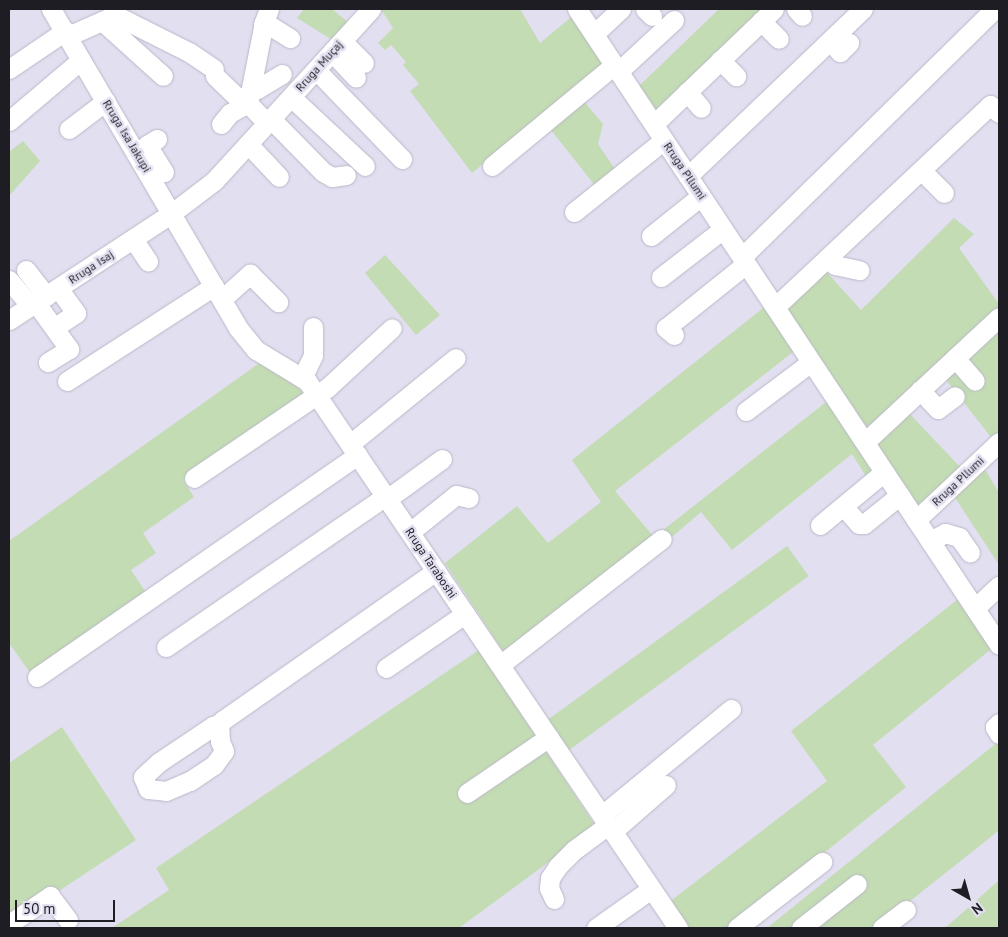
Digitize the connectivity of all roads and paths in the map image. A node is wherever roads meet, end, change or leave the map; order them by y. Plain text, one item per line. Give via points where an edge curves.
1 (51, 9) edge
2 (371, 9) edge
3 (577, 9) edge
4 (621, 9) edge
5 (994, 9) edge
6 (864, 13) edge
7 (116, 14) edge
8 (265, 14) edge
9 (768, 15) edge
10 (674, 20) dead end
11 (67, 33) junction
12 (594, 34) junction
13 (290, 38) dead end
14 (779, 39) dead end
15 (830, 41) junction
16 (849, 43) dead end
17 (337, 46) junction
18 (81, 60) junction
19 (720, 60) junction
20 (617, 68) junction
21 (9, 69) edge
22 (316, 70) junction
23 (360, 71) dead end
24 (282, 74) dead end
25 (162, 76) dead end
26 (736, 76) dead end
27 (687, 92) junction
28 (292, 97) junction
29 (249, 98) junction
30 (106, 101) junction
31 (996, 105) edge
32 (762, 106) junction
33 (701, 108) dead end
34 (9, 121) edge
35 (269, 121) junction
36 (221, 124) dead end
37 (654, 124) junction
38 (763, 128) dead end
39 (68, 129) dead end
40 (157, 138) dead end
41 (664, 140) junction
42 (248, 144) junction
43 (734, 144) dead end
44 (402, 159) dead end
45 (365, 166) dead end
46 (492, 166) dead end
47 (696, 169) junction
48 (157, 170) junction
49 (922, 170) junction
50 (346, 175) dead end
51 (279, 177) dead end
52 (944, 192) dead end
53 (701, 196) junction
54 (574, 212) dead end
55 (172, 213) junction
56 (723, 229) junction
57 (651, 236) dead end
58 (133, 239) junction
59 (828, 258) junction
60 (744, 260) junction
61 (148, 261) dead end
62 (26, 270) dead end
63 (859, 270) dead end
64 (661, 277) dead end
65 (9, 280) edge
66 (218, 292) junction
67 (43, 298) junction
68 (278, 302) dead end
69 (775, 307) junction
70 (999, 317) edge
71 (9, 320) edge
72 (61, 323) dead end
73 (313, 327) dead end
74 (392, 328) dead end
75 (674, 336) dead end
76 (456, 358) dead end
77 (955, 358) junction
78 (48, 362) dead end
79 (812, 362) junction
80 (302, 378) junction
81 (67, 380) dead end
82 (975, 381) dead end
83 (920, 390) junction
84 (317, 394) junction
85 (955, 396) dead end
86 (746, 412) dead end
87 (865, 442) junction
88 (354, 449) junction
89 (997, 450) edge
90 (442, 459) dead end
91 (884, 472) junction
92 (194, 478) dead end
93 (900, 495) junction
94 (386, 498) junction
95 (469, 498) dead end
96 (850, 514) dead end
97 (916, 520) junction
98 (820, 525) dead end
99 (410, 532) junction
100 (662, 539) dead end
101 (930, 541) junction
102 (970, 553) dead end
103 (436, 571) junction
104 (999, 586) edge
105 (975, 608) junction
106 (465, 614) junction
107 (999, 645) edge
108 (166, 647) dead end
109 (500, 665) junction
110 (386, 668) dead end
111 (36, 677) dead end
112 (731, 709) dead end
113 (999, 723) edge
114 (220, 724) dead end
115 (999, 734) edge
116 (549, 737) junction
117 (666, 785) dead end
118 (468, 793) dead end
119 (608, 824) junction
120 (822, 862) dead end
121 (857, 884) dead end
122 (651, 888) junction
123 (554, 899) dead end
124 (906, 910) dead end
125 (68, 920) dead end
126 (9, 924) edge
127 (596, 928) edge
128 (678, 928) edge
129 (737, 928) edge
130 (800, 928) edge
131 (882, 928) edge

1 - 11 street, Rruga Isa Jakupi
2 - 17 street, Rruga Muçaj
3 - 12 street, Rruga Pllumi
4 - 12 street
5 - 60 street
6 - 15 street
7 - 11 street
7 - 25 street
7 - 29 street via 189,52 215,72 239,99
8 - 13 street via 269,25
8 - 29 street
9 - 14 street
9 - 19 street
10 - 20 street
11 - 18 street, Rruga Isa Jakupi
11 - 21 street
12 - 20 street, Rruga Pllumi
15 - 16 street via 840,52
15 - 32 street via 807,70
17 - 22 street, Rruga Muçaj
17 - 23 street
18 - 30 street, Rruga Isa Jakupi
18 - 34 street
19 - 26 street
19 - 27 street
20 - 37 street, Rruga Pllumi
20 - 46 street
22 - 28 street, Rruga Muçaj
22 - 44 street
24 - 29 street
27 - 33 street
27 - 37 street
28 - 35 street, Rruga Muçaj
28 - 45 street
29 - 35 street
29 - 36 street
30 - 39 street
30 - 48 street, Rruga Isa Jakupi
31 - 49 street
32 - 38 street via 765,109 761,115
32 - 47 street
35 - 42 street, Rruga Muçaj
35 - 50 street via 323,172 332,176
37 - 41 street, Rruga Pllumi
40 - 48 street via 147,145
41 - 47 street, Rruga Pllumi
41 - 54 street
42 - 51 street
42 - 55 street, Rruga Muçaj via 214,181
43 - 47 street via 712,166
47 - 53 street, Rruga Pllumi
48 - 55 street, Rruga Isa Jakupi
49 - 52 street
49 - 59 street
53 - 56 street, Rruga Pllumi
53 - 57 street
55 - 58 street, Rruga Isaj
55 - 66 street, Rruga Taraboshi
56 - 60 street, Rruga Pllumi
56 - 64 street
58 - 61 street
58 - 67 street, Rruga Isaj
59 - 63 street via 835,265
59 - 69 street
60 - 69 street, Rruga Pllumi
60 - 75 street via 666,328
62 - 67 street
65 - 67 street
66 - 68 street via 250,274
66 - 80 street, Rruga Taraboshi via 238,328 256,350
66 - 81 street
67 - 71 street, Rruga Isaj
67 - 72 street via 76,313
67 - 78 street via 68,349
69 - 79 street, Rruga Pllumi
70 - 77 street
73 - 80 street via 313,355
74 - 84 street
76 - 88 street
77 - 82 street
77 - 83 street
79 - 86 street
79 - 87 street, Rruga Pllumi
80 - 84 street, Rruga Taraboshi
83 - 85 street via 938,409
83 - 87 street
84 - 88 street, Rruga Taraboshi
84 - 92 street
87 - 91 street, Rruga Pllumi
88 - 94 street, Rruga Taraboshi
88 - 111 street
89 - 97 street, Rruga Pllumi
90 - 94 street
91 - 93 street, Rruga Pllumi
91 - 98 street
93 - 96 street via 864,524 859,524
93 - 97 street, Rruga Pllumi
94 - 99 street, Rruga Taraboshi
94 - 108 street
95 - 99 street via 456,495
97 - 101 street, Rruga Pllumi
99 - 103 street, Rruga Taraboshi
100 - 109 street
101 - 102 street via 945,533 959,537
101 - 105 street, Rruga Pllumi
103 - 106 street, Rruga Taraboshi
103 - 114 street
104 - 105 street
105 - 107 street, Rruga Pllumi
106 - 109 street, Rruga Taraboshi
106 - 110 street
109 - 116 street, Rruga Taraboshi
112 - 119 street
113 - 115 street via 995,727
116 - 118 street
116 - 119 street, Rruga Taraboshi
117 - 119 street
119 - 122 street, Rruga Taraboshi
119 - 123 street via 558,866 550,878 549,888
120 - 129 street
121 - 130 street
122 - 127 street
122 - 128 street, Rruga Taraboshi
124 - 131 street
125 - 126 street via 50,896

